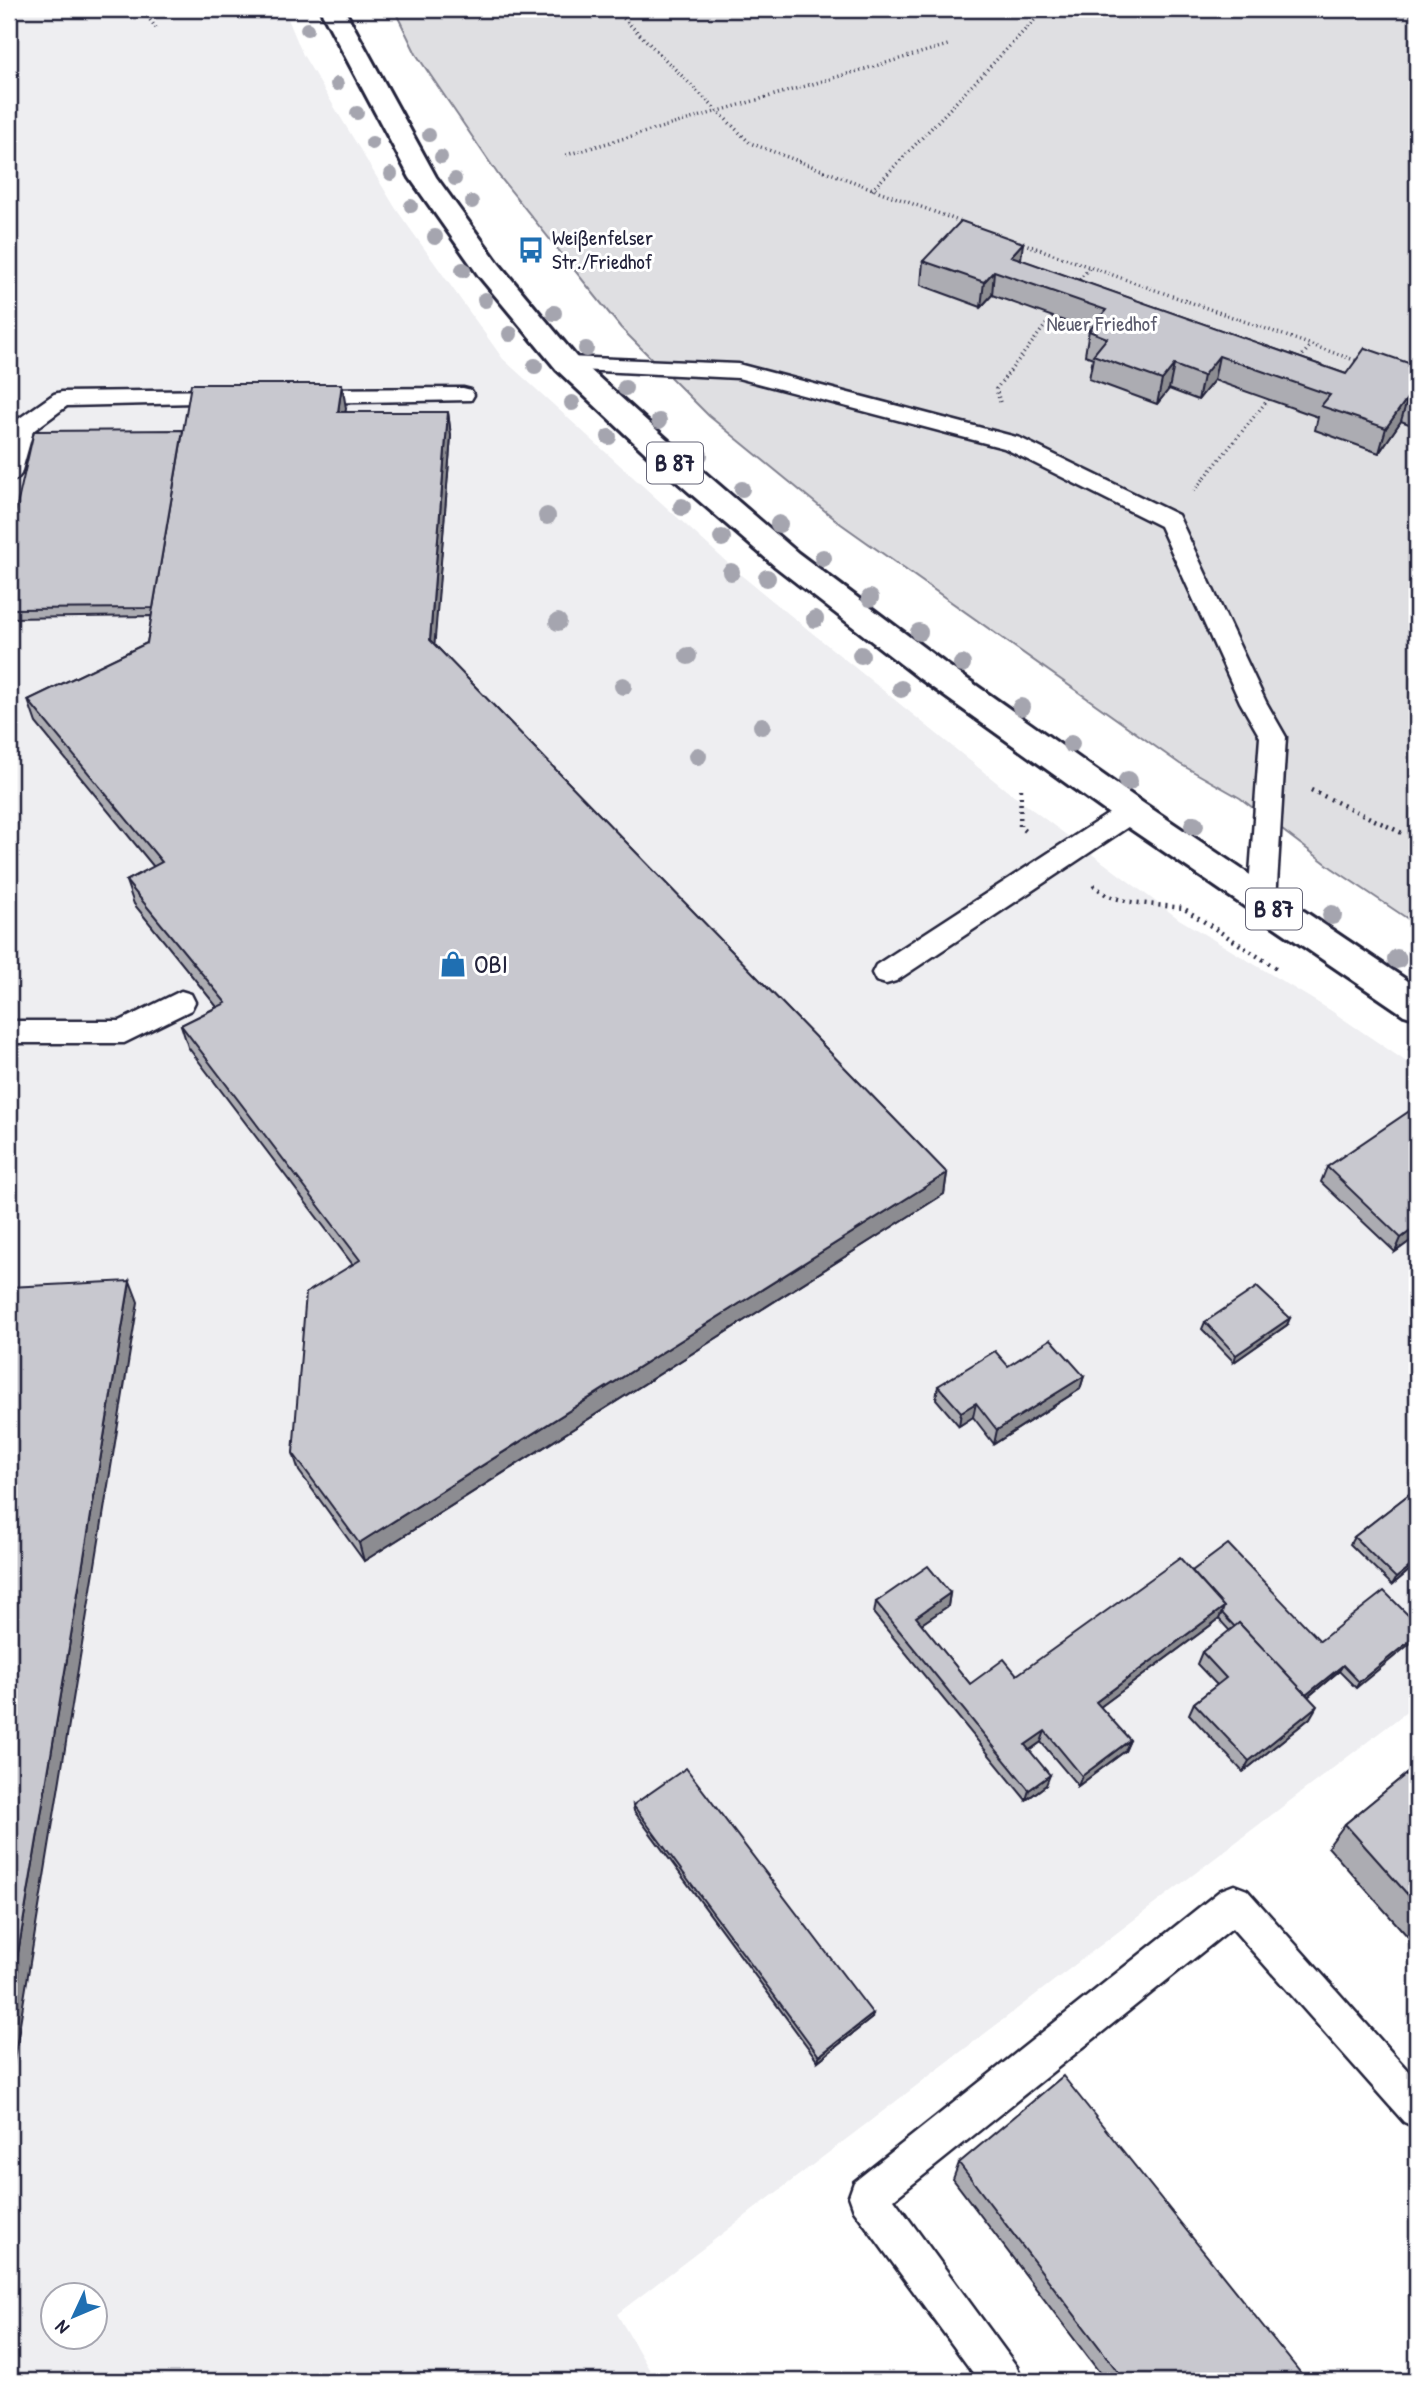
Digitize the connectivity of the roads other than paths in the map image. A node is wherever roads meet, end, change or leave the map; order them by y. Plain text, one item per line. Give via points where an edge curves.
1 (332, 9) edge
2 (567, 364) junction
3 (463, 395) dead end
4 (283, 396) edge
5 (255, 397) edge
6 (9, 474) edge
7 (1131, 812) junction
8 (1262, 901) junction
9 (886, 973) dead end
10 (181, 1002) dead end
11 (1417, 1005) edge
12 (9, 1032) edge
13 (1417, 2109) edge
14 (1003, 2381) edge

1 - 2 main road, B 87 via 423,178 489,270
2 - 7 main road, B 87 via 787,560 931,670
2 - 8 lane via 738,371 1013,443 1170,521 1273,737
3 - 4 lane
5 - 6 lane via 62,399 22,427
7 - 8 main road, B 87
7 - 9 lane
8 - 11 main road, B 87
10 - 12 lane via 124,1032
13 - 14 lane via 1234,1903 868,2196

